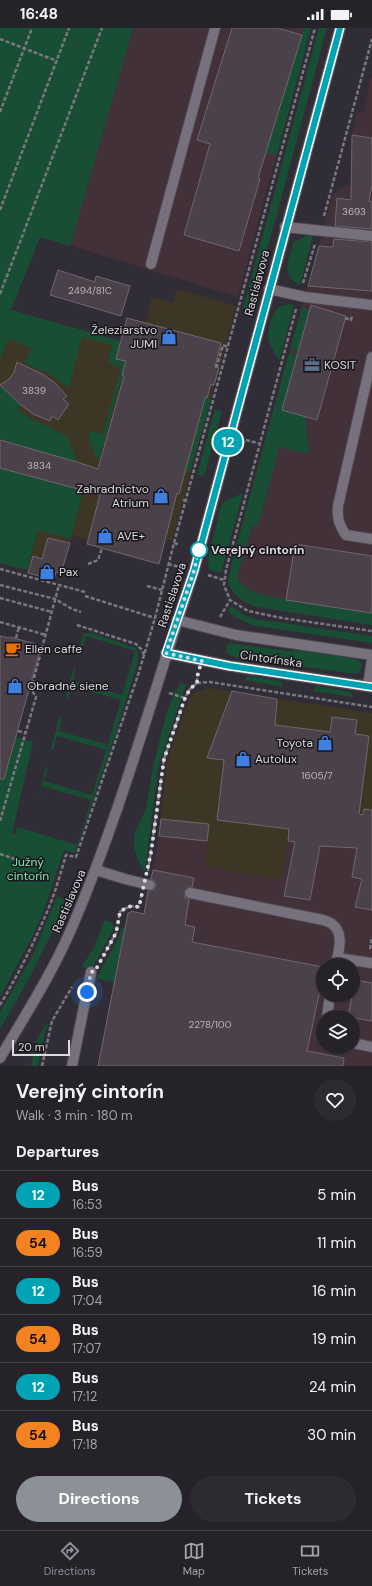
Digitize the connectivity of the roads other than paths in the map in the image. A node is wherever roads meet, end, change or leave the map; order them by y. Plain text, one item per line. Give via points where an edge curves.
1 (215, 28) edge
2 (340, 28) edge
3 (285, 227) junction
4 (372, 236) edge
5 (151, 264) dead end
6 (269, 289) junction
7 (372, 305) edge
8 (372, 357) edge
9 (372, 539) edge
10 (177, 620) junction
11 (166, 653) junction
12 (372, 655) edge
13 (372, 659) edge
14 (370, 686) edge
15 (96, 870) junction
16 (147, 884) road end
17 (190, 893) dead end
18 (337, 958) edge
19 (360, 963) edge
20 (372, 963) edge
21 (91, 972) road end
22 (360, 1044) edge
23 (372, 1047) edge
24 (0, 1058) edge
25 (72, 1066) edge

1 - 5 street
2 - 3 street, Rastislavova
3 - 4 street
3 - 6 street, Rastislavova
6 - 7 street via 300,296
6 - 10 street, Rastislavova via 194,571
8 - 9 street via 337,518 346,535
10 - 11 street, Rastislavova
10 - 12 street, Cintorínska via 236,635
11 - 14 street, Cintorínska via 202,661
11 - 15 street, Rastislavova
13 - 14 street
15 - 16 street
15 - 24 street, Rastislavova via 48,976
17 - 18 street via 333,924 340,942
19 - 20 street
21 - 25 street
22 - 23 street

